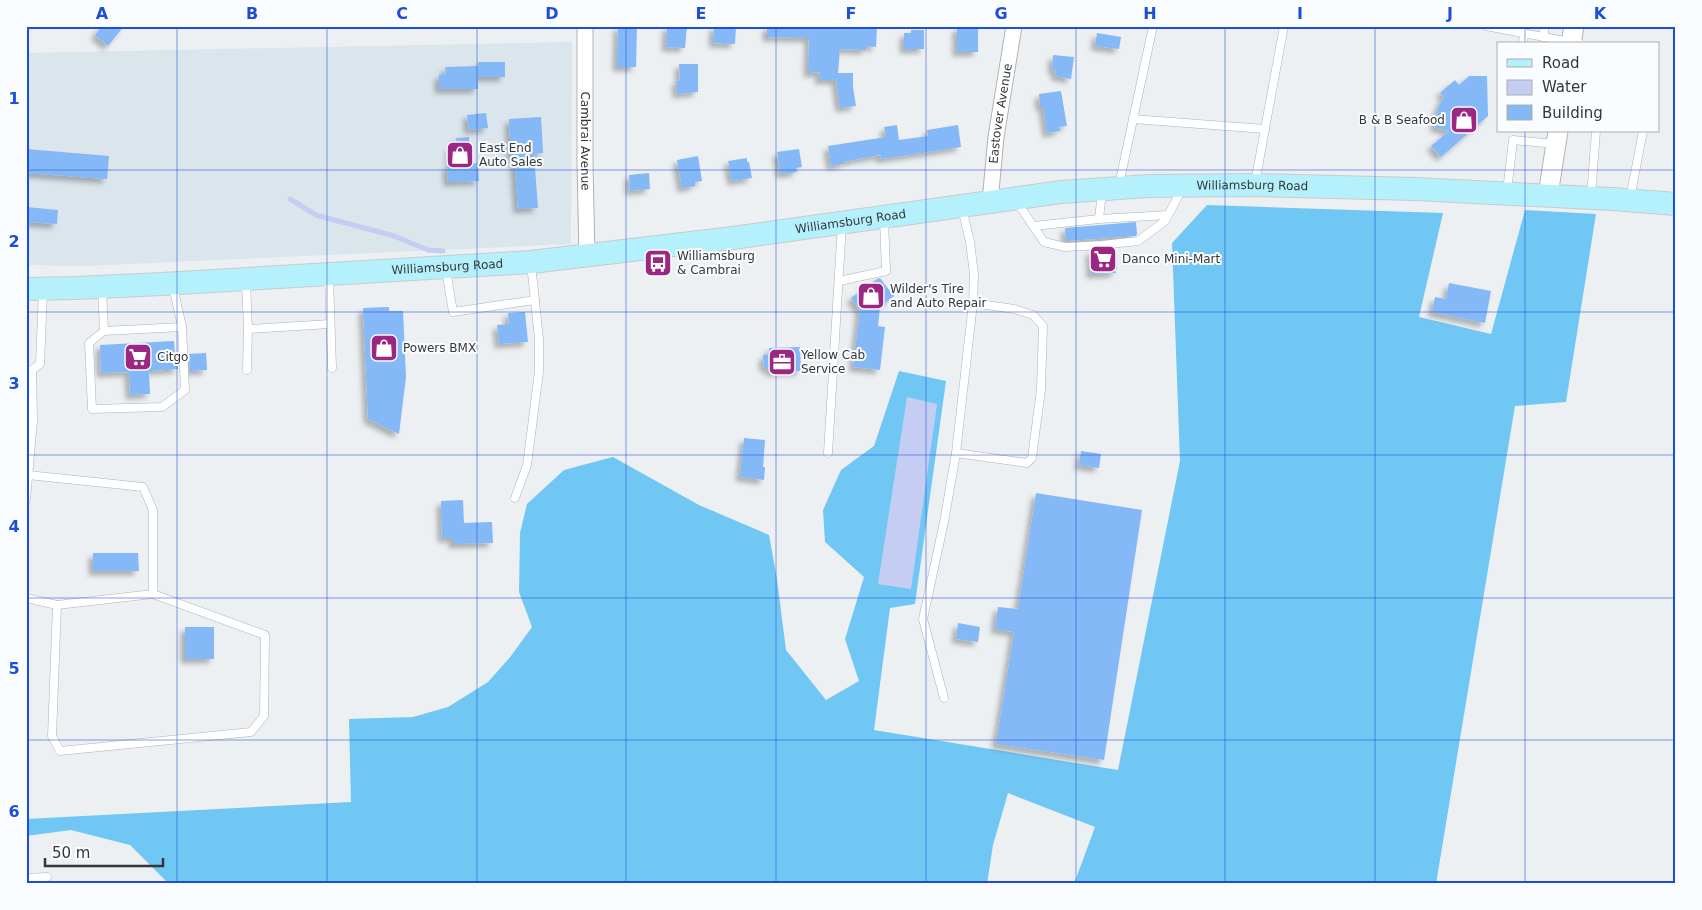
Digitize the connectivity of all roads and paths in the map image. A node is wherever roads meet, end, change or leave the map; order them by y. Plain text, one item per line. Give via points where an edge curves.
1 (585, 26) edge
2 (1014, 26) edge
3 (1152, 26) edge
4 (1284, 26) edge
5 (1486, 26) edge
6 (1545, 26) edge
7 (1524, 33) junction
8 (1543, 37) junction
9 (1574, 39) edge
10 (1523, 42) edge
11 (1133, 119) junction
12 (1265, 128) junction
13 (1514, 132) edge
14 (1596, 132) edge
15 (1643, 132) edge
16 (1557, 138) edge
17 (1513, 140) junction
18 (1255, 184) junction
19 (1184, 185) junction
20 (1110, 188) junction
21 (1506, 193) junction
22 (1548, 195) junction
23 (1591, 198) junction
24 (1014, 199) junction
25 (1630, 200) junction
26 (990, 202) junction
27 (1676, 204) edge
28 (962, 206) junction
29 (1168, 215) junction
30 (884, 217) junction
31 (1099, 219) junction
32 (843, 222) junction
33 (1034, 226) junction
34 (587, 256) junction
35 (530, 262) junction
36 (445, 267) junction
37 (329, 274) junction
38 (246, 279) junction
39 (839, 281) junction
40 (173, 283) junction
41 (102, 287) junction
42 (34, 288) edge
43 (535, 300) junction
44 (973, 303) junction
45 (330, 324) junction
46 (182, 327) junction
47 (248, 329) junction
48 (104, 331) junction
49 (332, 368) dead end
50 (247, 370) dead end
51 (29, 371) edge
52 (828, 453) dead end
53 (956, 453) junction
54 (28, 475) junction
55 (515, 498) dead end
56 (26, 500) edge
57 (154, 594) junction
58 (26, 598) edge
59 (57, 605) junction
60 (944, 698) dead end
61 (47, 877) dead end
62 (26, 878) edge

1 - 34 street, Cambrai Avenue
2 - 26 street, Eastover Avenue via 996,137
3 - 11 lane
4 - 12 lane
5 - 7 lane
6 - 8 lane
7 - 8 lane
7 - 10 lane
8 - 9 lane
11 - 12 lane
11 - 20 lane
12 - 18 lane
13 - 17 lane
14 - 23 lane
15 - 25 lane
16 - 17 lane
16 - 22 street
17 - 21 lane
18 - 19 main road, Williamsburg Road
18 - 21 main road, Williamsburg Road
19 - 20 main road, Williamsburg Road
19 - 29 lane
20 - 24 main road, Williamsburg Road
20 - 31 lane
21 - 22 main road, Williamsburg Road
22 - 23 main road, Williamsburg Road
23 - 25 main road, Williamsburg Road
24 - 26 main road, Williamsburg Road
24 - 33 lane
25 - 27 main road, Williamsburg Road
26 - 28 main road, Williamsburg Road
28 - 30 main road, Williamsburg Road
28 - 44 lane via 974,274
29 - 31 lane
29 - 33 lane via 1166,221 1138,241 1102,246 1066,247 1044,242
30 - 32 main road, Williamsburg Road
30 - 39 lane via 886,271
31 - 33 lane
32 - 34 main road, Williamsburg Road
32 - 39 lane
34 - 35 main road, Williamsburg Road
35 - 36 main road, Williamsburg Road
35 - 43 lane
36 - 37 main road, Williamsburg Road
36 - 43 lane via 453,312
37 - 38 main road, Williamsburg Road
37 - 45 lane
38 - 40 main road, Williamsburg Road
38 - 47 lane
39 - 52 lane
40 - 41 main road, Williamsburg Road
40 - 46 lane
41 - 42 main road, Williamsburg Road
41 - 48 lane
42 - 51 lane via 40,364
43 - 55 lane via 540,339 539,372 526,465
44 - 53 lane
44 - 53 lane via 1033,314 1043,326 1041,389 1032,458 1027,463
45 - 47 lane
45 - 49 lane
46 - 48 lane
46 - 48 lane via 185,390 162,407 92,409 90,343
47 - 50 lane
51 - 54 lane via 33,420
53 - 60 lane via 923,620
54 - 56 lane
54 - 57 lane via 143,487 153,510
57 - 59 lane
57 - 59 lane via 265,635 264,716 251,732 60,751 52,736
58 - 59 lane
61 - 62 lane

